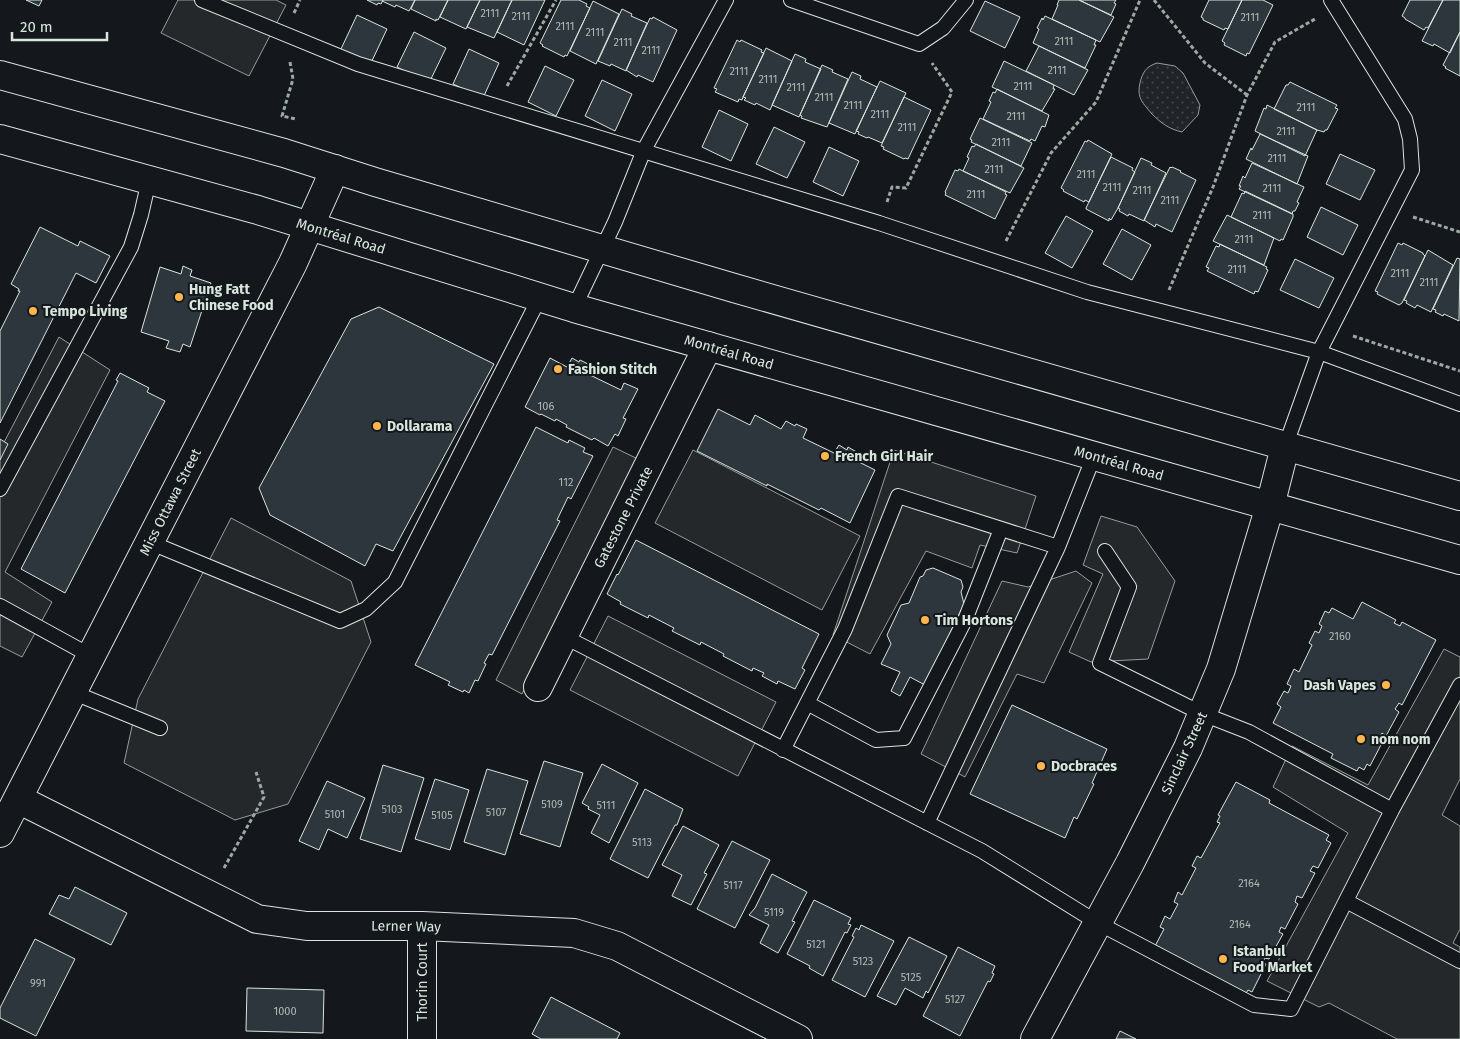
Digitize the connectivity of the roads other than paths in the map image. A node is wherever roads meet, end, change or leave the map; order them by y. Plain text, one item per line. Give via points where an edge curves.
1 (202, 0) edge
2 (726, 0) edge
3 (791, 0) edge
4 (966, 0) edge
5 (1333, 4) edge
6 (0, 75) edge
7 (0, 139) edge
8 (644, 150) junction
9 (335, 169) junction
10 (149, 180) junction
11 (310, 226) junction
12 (602, 248) junction
13 (540, 298) junction
14 (574, 308) junction
15 (708, 346) junction
16 (1319, 352) junction
17 (1460, 404) edge
18 (1285, 447) junction
19 (1094, 456) junction
20 (0, 489) edge
21 (1460, 496) edge
22 (1270, 506) junction
23 (1002, 529) junction
24 (149, 542) junction
25 (1058, 547) junction
26 (1105, 552) dead end
27 (1460, 560) edge
28 (0, 606) edge
29 (563, 636) junction
30 (91, 656) junction
31 (1460, 685) edge
32 (538, 687) dead end
33 (72, 692) junction
34 (807, 703) junction
35 (1203, 714) junction
36 (160, 728) dead end
37 (783, 750) junction
38 (18, 799) junction
39 (1392, 810) junction
40 (927, 823) junction
41 (0, 833) edge
42 (1346, 901) junction
43 (1098, 923) junction
44 (422, 926) junction
45 (1460, 961) edge
46 (422, 1039) edge
47 (798, 1039) edge
48 (1035, 1039) edge

1 - 8 lane via 358,64
2 - 8 lane
3 - 4 lane via 918,44 943,28
5 - 16 lane via 1405,119 1412,170
6 - 9 main road
7 - 10 main road, Montréal Road
8 - 12 lane
8 - 16 lane via 1088,292
9 - 11 main road, Miss Ottawa Street
9 - 12 main road
10 - 11 main road, Montréal Road
10 - 20 lane via 131,248
11 - 13 main road, Montréal Road
11 - 24 main road, Miss Ottawa Street
12 - 14 lane
12 - 18 main road
13 - 14 main road, Montréal Road
13 - 24 lane via 395,582 366,609 340,621
14 - 15 main road, Montréal Road
15 - 19 main road, Montréal Road
15 - 29 main road, Gatestone Private
16 - 17 lane
16 - 18 lane
18 - 21 main road
18 - 22 main road, Sinclair Street
19 - 22 main road, Montréal Road
19 - 25 lane
22 - 27 main road, Montréal Road
22 - 35 main road, Sinclair Street via 1221,669
23 - 25 lane
23 - 34 lane via 898,496 845,629
23 - 34 lane via 965,620 904,738 876,740
24 - 30 main road, Miss Ottawa Street
25 - 40 lane
26 - 35 lane via 1129,587 1100,663
28 - 30 lane
29 - 32 main road, Gatestone Private
29 - 37 lane
30 - 33 main road, Miss Ottawa Street
31 - 39 lane
33 - 36 lane
33 - 38 main road, Miss Ottawa Street
34 - 37 lane
35 - 39 lane via 1249,732
35 - 43 main road, Sinclair Street
37 - 40 lane
38 - 41 main road, Miss Ottawa Street
38 - 44 main road, Lerner Way via 257,919 307,926
39 - 42 lane
40 - 43 lane via 982,851
42 - 43 lane via 1291,1009 1254,1005
42 - 45 lane
43 - 48 main road, Sinclair Street
44 - 46 main road, Thorin Court
44 - 47 main road, Lerner Way via 574,933 609,943

